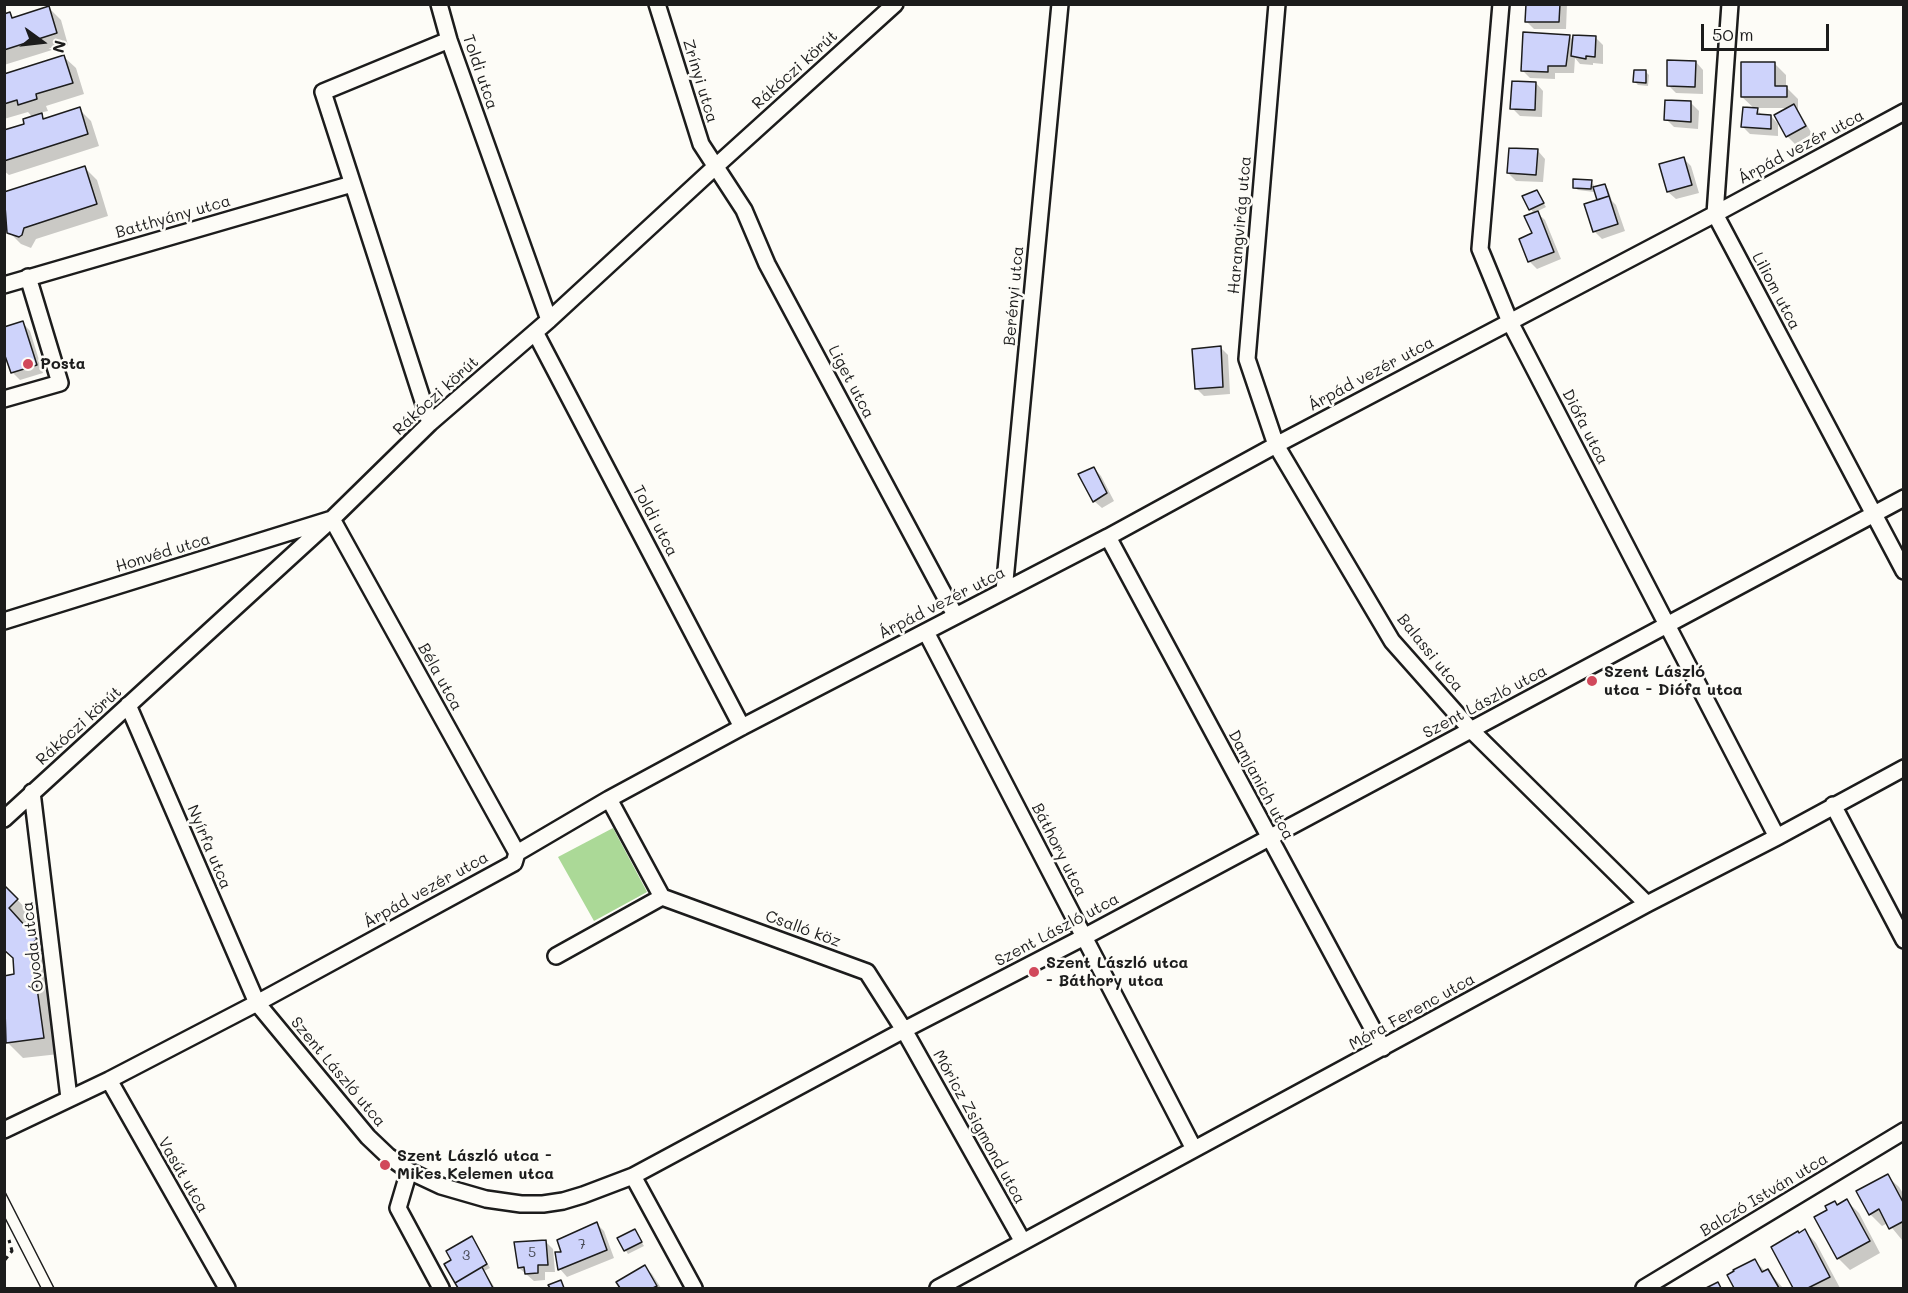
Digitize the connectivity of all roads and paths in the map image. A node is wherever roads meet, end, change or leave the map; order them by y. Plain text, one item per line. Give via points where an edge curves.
1 (439, 4) edge
2 (657, 4) edge
3 (895, 4) edge
4 (1060, 4) edge
5 (1277, 4) edge
6 (1501, 4) edge
7 (1730, 4) edge
8 (449, 40) junction
9 (1904, 112) edge
10 (715, 166) junction
11 (352, 184) junction
12 (1715, 214) junction
13 (28, 277) junction
14 (4, 285) edge
15 (549, 320) junction
16 (1510, 322) junction
17 (535, 332) junction
18 (4, 399) edge
19 (430, 423) junction
20 (1276, 445) junction
21 (1904, 498) edge
22 (1874, 514) junction
23 (332, 519) junction
24 (1108, 537) junction
25 (1904, 571) edge
26 (1004, 591) junction
27 (955, 615) junction
28 (4, 621) edge
29 (1666, 624) junction
30 (926, 632) junction
31 (128, 705) junction
32 (742, 727) junction
33 (1471, 730) junction
34 (1904, 768) edge
35 (32, 792) junction
36 (609, 800) junction
37 (1833, 805) junction
38 (4, 819) edge
39 (1777, 837) junction
40 (1269, 838) junction
41 (517, 853) junction
42 (662, 897) junction
43 (1647, 904) junction
44 (1083, 937) junction
45 (1904, 940) edge
46 (556, 956) dead end
47 (257, 1003) junction
48 (904, 1030) junction
49 (1383, 1048) junction
50 (109, 1080) junction
51 (69, 1098) junction
52 (4, 1130) edge
53 (1904, 1131) edge
54 (1194, 1149) junction
55 (409, 1171) junction
56 (633, 1176) junction
57 (9, 1240) dead end
58 (1023, 1242) junction
59 (4, 1261) edge
60 (227, 1288) edge
61 (441, 1288) edge
62 (694, 1288) edge
63 (938, 1288) edge
64 (1644, 1288) edge

1 - 8 street, Toldi utca
2 - 10 street, Zrínyi utca via 701,144
3 - 10 street, Rákóczi körút
4 - 26 street, Berényi utca
5 - 20 street, Harangvirág utca via 1247,359
6 - 16 street, Diófa utca via 1480,249
7 - 12 street
8 - 11 street via 323,92
8 - 15 street, Toldi utca
9 - 12 street, Árpád vezér utca
10 - 15 street, Rákóczi körút
10 - 27 street, Liget utca via 744,210 767,264
11 - 13 street, Batthyány utca
11 - 19 street
12 - 16 street, Árpád vezér utca
12 - 22 street, Liliom utca
13 - 14 street, Batthyány utca
13 - 18 street via 60,383
15 - 17 street, Rákóczi körút
16 - 20 street, Árpád vezér utca
16 - 29 street, Diófa utca
17 - 19 street, Rákóczi körút
17 - 32 street, Toldi utca
19 - 23 street, Rákóczi körút
20 - 24 street, Árpád vezér utca
20 - 33 street, Balassi utca via 1392,641
21 - 22 street, Szent László utca
22 - 25 street, Liliom utca
22 - 29 street, Szent László utca
23 - 28 street, Honvéd utca
23 - 31 street, Rákóczi körút
23 - 41 street, Béla utca
24 - 26 street, Árpád vezér utca
24 - 40 street, Damjanich utca
26 - 27 street, Árpád vezér utca
27 - 30 street, Árpád vezér utca
29 - 33 street, Szent László utca
29 - 39 street, Diófa utca
30 - 32 street, Árpád vezér utca
30 - 44 street, Báthory utca
31 - 35 street, Rákóczi körút
31 - 47 street, Nyírfa utca
32 - 36 street, Árpád vezér utca
33 - 40 street, Szent László utca
33 - 43 street, Balassi utca
34 - 37 street, Móra Ferenc utca
35 - 38 street, Rákóczi körút
35 - 51 street, Óvoda utca
36 - 41 street, Árpád vezér utca
36 - 42 street
37 - 39 street, Móra Ferenc utca
37 - 45 street
39 - 43 street, Móra Ferenc utca
40 - 44 street, Szent László utca
40 - 49 street, Damjanich utca
41 - 47 street, Árpád vezér utca via 514,863
42 - 46 street
42 - 48 street, Csalló köz via 867,972
43 - 49 street, Móra Ferenc utca
44 - 48 street, Szent László utca
44 - 54 street, Báthory utca
47 - 50 street, Árpád vezér utca
47 - 55 street, Szent László utca via 368,1137
48 - 56 street, Szent László utca
48 - 58 street, Móricz Zsigmond utca
49 - 54 street, Móra Ferenc utca
50 - 51 street, Árpád vezér utca
50 - 60 street, Vasút utca
51 - 52 street, Árpád vezér utca
53 - 64 street, Balczó István utca
54 - 58 street, Móra Ferenc utca
55 - 56 street, Szent László utca via 464,1193 520,1204 563,1201
55 - 61 street via 398,1208
56 - 62 street
57 - 59 path via 12,1251
58 - 63 street, Móra Ferenc utca

